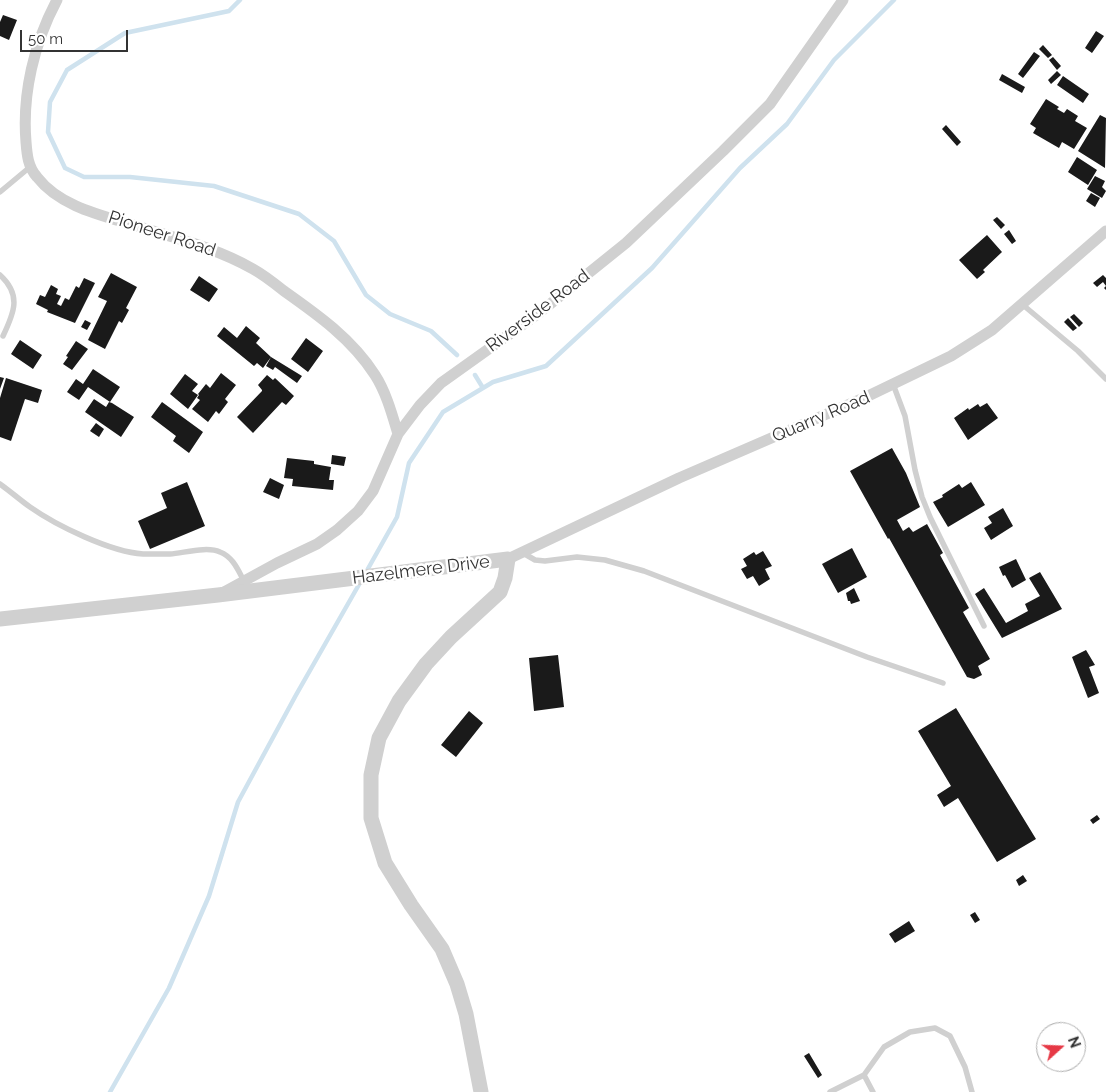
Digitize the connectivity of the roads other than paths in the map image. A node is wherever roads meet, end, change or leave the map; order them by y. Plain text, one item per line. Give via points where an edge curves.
1 (57, 0) edge
2 (844, 0) edge
3 (30, 167) junction
4 (0, 192) edge
5 (1106, 231) edge
6 (0, 275) edge
7 (1023, 305) junction
8 (3, 336) dead end
9 (1106, 379) edge
10 (893, 384) junction
11 (398, 434) junction
12 (0, 484) edge
13 (523, 552) junction
14 (508, 559) junction
15 (244, 581) junction
16 (218, 595) junction
17 (0, 619) edge
18 (984, 626) dead end
19 (943, 683) dead end
20 (864, 1074) junction
21 (481, 1092) edge
22 (830, 1092) edge
23 (873, 1092) edge
24 (972, 1092) edge

1 - 3 street, Pioneer Road via 38,43 28,86 24,122
2 - 11 street, Riverside Road via 770,104 723,151 626,243 539,313 441,383
3 - 4 lane
3 - 11 street, Pioneer Road via 55,195 78,207 207,248 254,269 301,302 338,331 363,357 376,377
5 - 7 street, Quarry Road
6 - 8 lane via 12,290 15,304 14,314
7 - 9 lane
7 - 10 street, Quarry Road via 951,356
10 - 13 street, Quarry Road via 679,478
10 - 18 lane via 905,416 922,497
11 - 15 street, Riverside Road via 372,491 358,511 317,544
12 - 15 lane via 38,512 88,538 121,550 142,554 219,551 232,560
13 - 14 street, Quarry Road
13 - 19 lane via 535,560 586,558 644,571
14 - 16 street, Hazelmere Drive
14 - 21 street, Hazelmere Drive via 500,592 451,637 399,701 379,738 371,775 371,818 385,863 442,949 457,984
15 - 16 street, Riverside Road
16 - 17 street, Hazelmere Drive
20 - 22 lane
20 - 23 lane
20 - 24 lane via 884,1047 910,1032 935,1028 950,1036 965,1067

